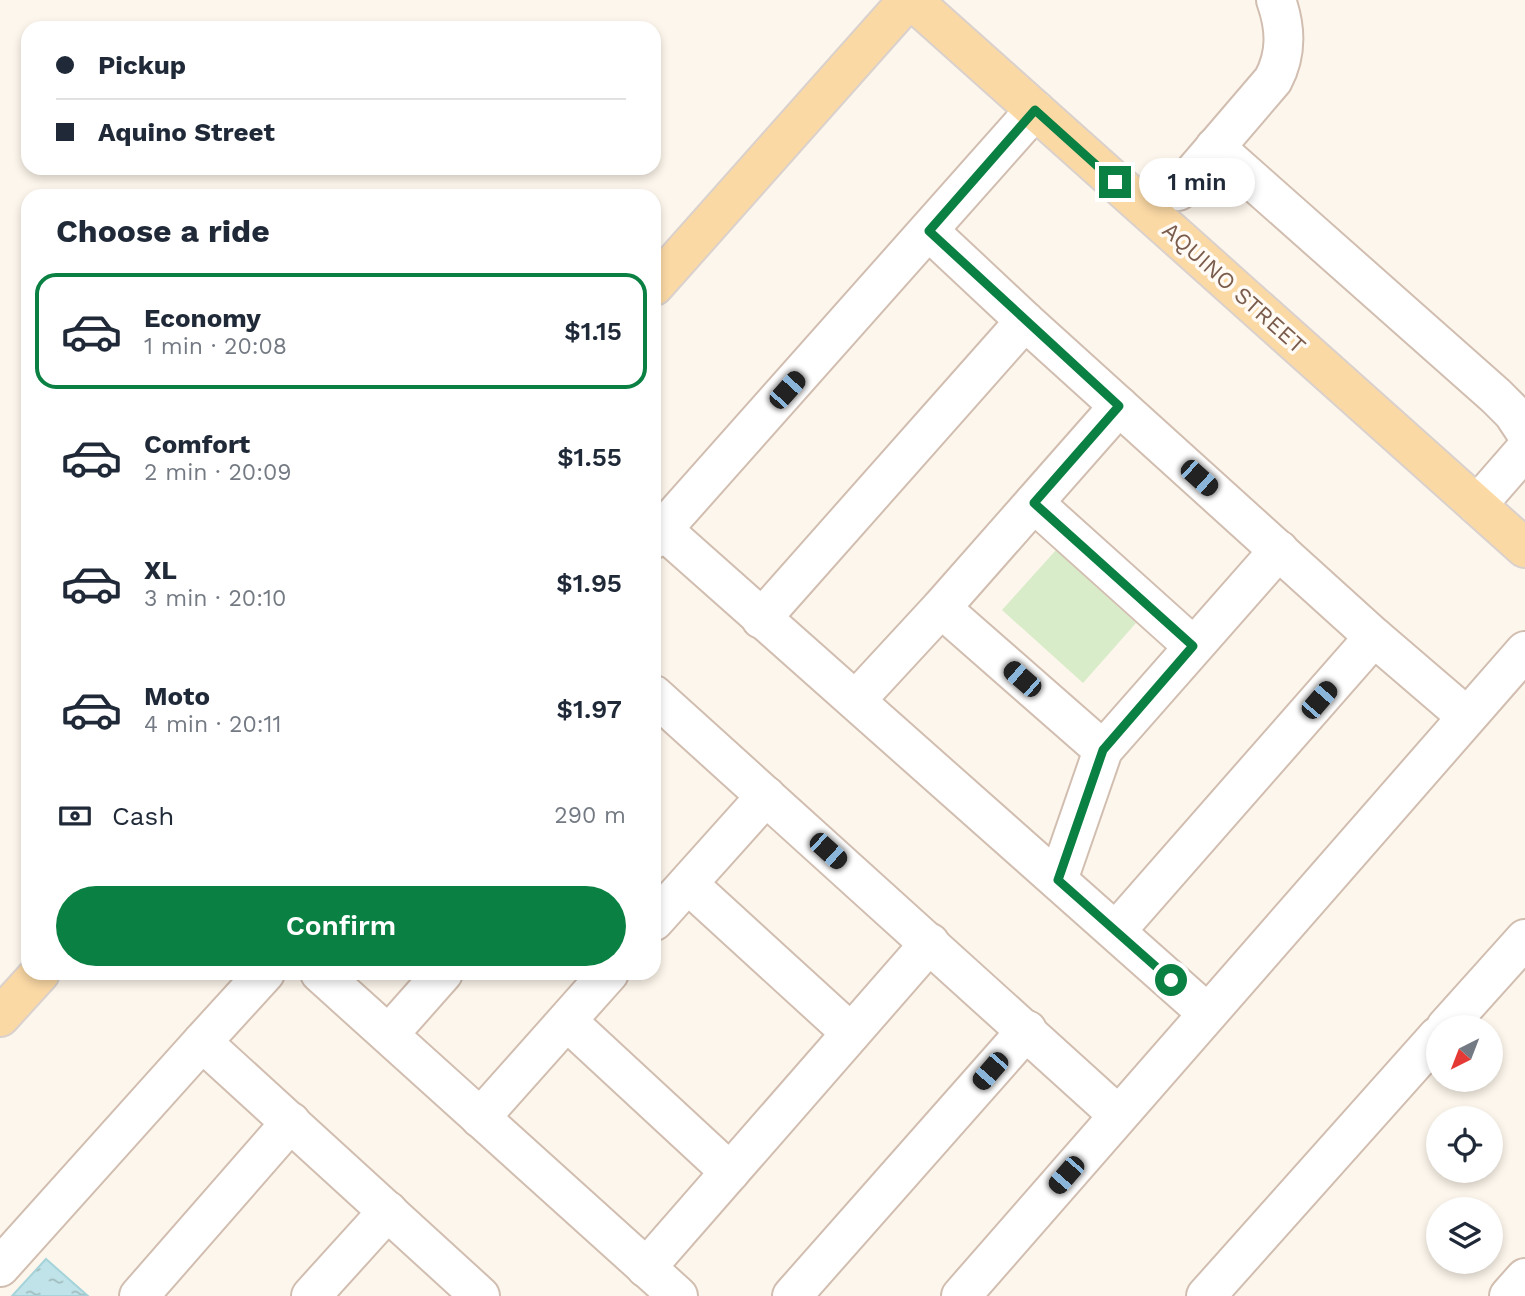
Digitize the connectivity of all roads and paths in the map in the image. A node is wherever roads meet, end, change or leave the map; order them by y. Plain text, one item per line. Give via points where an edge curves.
1 (910, 0) edge
2 (1276, 0) edge
3 (1035, 110) junction
4 (1215, 147) junction
5 (1178, 191) dead end
6 (929, 231) junction
7 (661, 278) edge
8 (1025, 321) junction
9 (1119, 406) junction
10 (1525, 431) edge
11 (1525, 450) edge
12 (1034, 503) junction
13 (1477, 505) junction
14 (661, 533) edge
15 (661, 537) edge
16 (1525, 548) edge
17 (1279, 550) junction
18 (941, 608) junction
19 (761, 619) junction
20 (1374, 637) junction
21 (1193, 646) junction
22 (1525, 651) edge
23 (856, 700) junction
24 (661, 713) edge
25 (1466, 716) junction
26 (1103, 750) junction
27 (766, 796) junction
28 (1058, 880) junction
29 (688, 884) junction
30 (661, 914) edge
31 (1116, 931) junction
32 (1525, 939) edge
33 (930, 943) junction
34 (34, 980) edge
35 (259, 980) edge
36 (328, 980) edge
37 (437, 980) edge
38 (603, 980) edge
39 (1207, 1013) junction
40 (1457, 1015) edge
41 (0, 1017) edge
42 (567, 1021) junction
43 (1027, 1030) junction
44 (852, 1033) junction
45 (389, 1034) junction
46 (202, 1042) junction
47 (1426, 1049) edge
48 (1118, 1115) junction
49 (480, 1118) junction
50 (291, 1122) junction
51 (730, 1171) junction
52 (388, 1211) junction
53 (0, 1267) edge
54 (646, 1268) junction
55 (1525, 1278) edge
56 (139, 1296) edge
57 (311, 1296) edge
58 (480, 1296) edge
59 (678, 1296) edge
60 (792, 1296) edge
61 (961, 1296) edge
62 (1206, 1296) edge
63 (1509, 1296) edge

1 - 3 main road, AQUINO STREET
1 - 7 main road
2 - 4 street via 1284,32 1279,69
3 - 6 street
3 - 13 main road, AQUINO STREET
4 - 5 street
4 - 10 street via 1496,396
6 - 8 street
6 - 14 street
8 - 9 street
8 - 19 street
9 - 12 street
9 - 17 street
11 - 13 street
12 - 18 street
12 - 21 street
13 - 16 main road, AQUINO STREET
15 - 19 street
17 - 20 street
17 - 21 street
18 - 23 street
18 - 26 street
19 - 23 street
20 - 25 street
20 - 31 street
21 - 26 street
22 - 25 street
23 - 28 street
24 - 27 street
25 - 39 street
26 - 28 street
27 - 29 street
27 - 33 street
28 - 31 street
29 - 30 street
29 - 44 street
31 - 39 street
32 - 40 street
33 - 43 street
33 - 44 street
34 - 41 main road
35 - 46 street
36 - 45 street
37 - 45 street
38 - 42 street
39 - 48 street
42 - 49 street
42 - 51 street
43 - 48 street
43 - 60 street
44 - 51 street
45 - 49 street
46 - 50 street
46 - 53 street
47 - 62 street
48 - 61 street
49 - 54 street
50 - 52 street
50 - 56 street
51 - 54 street
52 - 57 street
52 - 58 street
54 - 59 street
55 - 63 street

